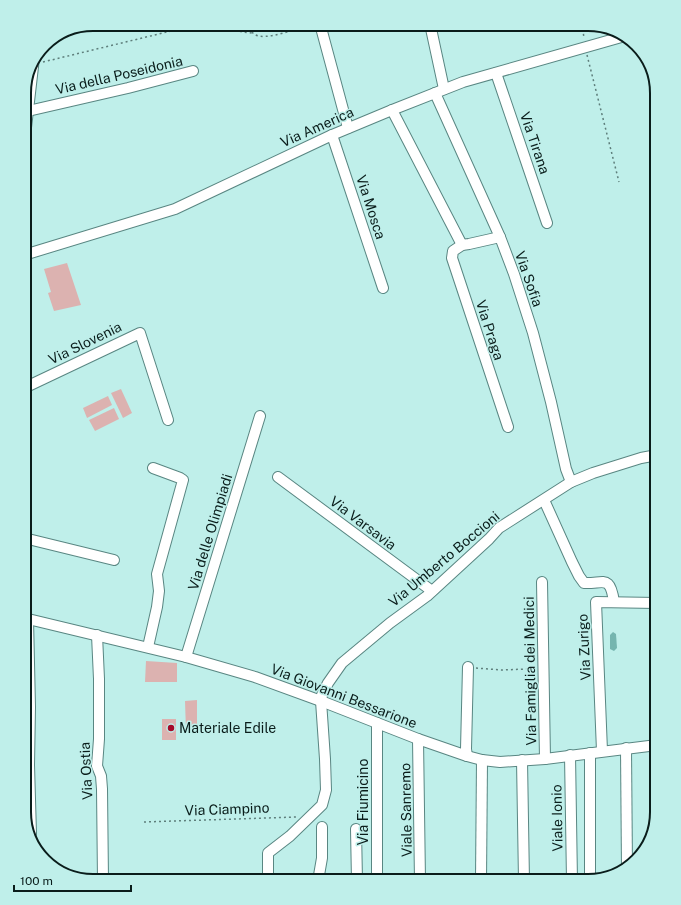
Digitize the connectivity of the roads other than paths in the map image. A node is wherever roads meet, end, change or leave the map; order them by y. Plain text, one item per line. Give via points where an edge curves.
1 (322, 31) edge
2 (431, 31) edge
3 (618, 38) edge
4 (193, 71) dead end
5 (496, 73) junction
6 (439, 91) junction
7 (31, 110) edge
8 (392, 110) junction
9 (348, 128) junction
10 (332, 135) junction
11 (547, 223) dead end
12 (500, 237) junction
13 (462, 245) junction
14 (31, 252) edge
15 (383, 288) dead end
16 (31, 385) edge
17 (260, 416) dead end
18 (168, 420) dead end
19 (508, 427) dead end
20 (650, 457) edge
21 (153, 468) dead end
22 (278, 477) dead end
23 (571, 482) junction
24 (544, 500) junction
25 (31, 540) edge
26 (114, 560) dead end
27 (542, 582) dead end
28 (432, 591) junction
29 (614, 602) junction
30 (650, 603) edge
31 (31, 619) edge
32 (97, 635) junction
33 (148, 648) junction
34 (186, 657) junction
35 (468, 667) road end
36 (321, 701) junction
37 (377, 723) junction
38 (418, 739) junction
39 (650, 746) edge
40 (626, 748) junction
41 (602, 752) junction
42 (590, 753) junction
43 (570, 755) junction
44 (467, 756) junction
45 (545, 759) junction
46 (482, 760) junction
47 (522, 760) junction
48 (322, 805) junction
49 (311, 817) junction
50 (322, 827) junction
51 (356, 829) dead end
52 (626, 861) edge
53 (103, 874) edge
54 (268, 874) edge
55 (319, 874) edge
56 (357, 874) edge
57 (377, 874) edge
58 (420, 874) edge
59 (481, 874) edge
60 (524, 874) edge
61 (572, 874) edge
62 (590, 874) edge

1 - 9 street
2 - 6 street, Via Sofia
3 - 5 street, Via America
4 - 7 street, Via della Poseidonia
5 - 6 street, Via America
5 - 11 street, Via Tirana
6 - 8 street, Via America
6 - 12 street, Via Sofia
8 - 9 street, Via America
8 - 13 street
9 - 10 street, Via America
10 - 14 street, Via America via 175,209
10 - 15 street, Via Mosca
12 - 13 street
12 - 23 street, Via Sofia via 532,333
13 - 19 street, Via Praga via 453,252 452,258
16 - 18 street, Via Slovenia via 140,332
17 - 34 street, Via delle Olimpiadi
20 - 23 street, Via Umberto Boccioni via 593,472
21 - 33 street via 183,480 157,574 159,591
22 - 28 street, Via Varsavia
23 - 24 street, Via Umberto Boccioni
24 - 28 street, Via Umberto Boccioni via 499,528
24 - 29 street via 579,576 584,583 609,584
25 - 26 street
27 - 45 street, Via Famiglia dei Medici
28 - 36 street, Via Umberto Boccioni via 342,663 328,683
29 - 30 street, Via Zurigo
29 - 41 street, Via Zurigo via 596,602
31 - 32 street, Via Giovanni Bessarione
32 - 33 street, Via Giovanni Bessarione
32 - 53 street, Via Ostia via 97,766 102,789
33 - 34 street, Via Giovanni Bessarione
34 - 36 street, Via Giovanni Bessarione via 255,677
35 - 44 street
36 - 37 street, Via Giovanni Bessarione
36 - 48 street via 326,760 326,790
37 - 38 street, Via Giovanni Bessarione
37 - 57 street, Via Fiumicino
38 - 44 street, Via Giovanni Bessarione
38 - 58 street, Viale Sanremo
39 - 40 street, Via Giovanni Bessarione
40 - 41 street, Via Giovanni Bessarione
40 - 52 street
41 - 42 street, Via Giovanni Bessarione
42 - 43 street, Via Giovanni Bessarione
42 - 62 street
43 - 45 street, Via Giovanni Bessarione
43 - 61 street, Viale Ionio
44 - 46 street, Via Giovanni Bessarione
45 - 47 street, Via Giovanni Bessarione
46 - 47 street, Via Giovanni Bessarione
46 - 59 street
47 - 60 street
48 - 49 street
48 - 50 street
49 - 50 street
49 - 54 street via 268,852
50 - 55 street
51 - 56 street

